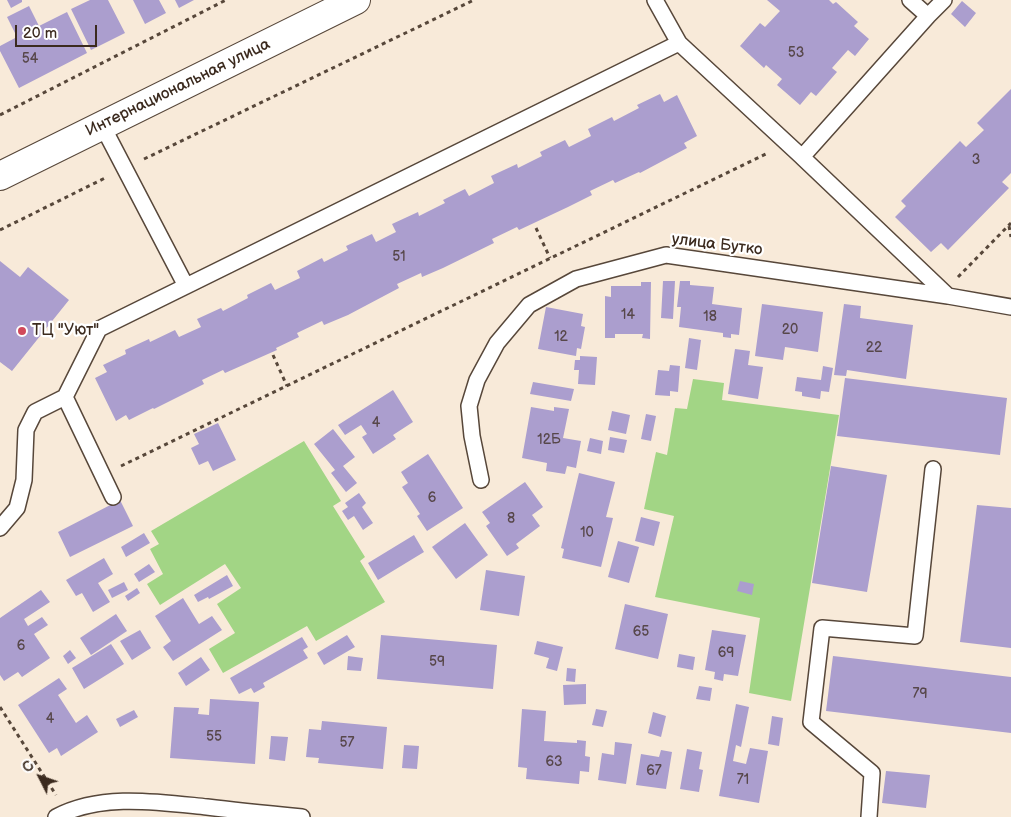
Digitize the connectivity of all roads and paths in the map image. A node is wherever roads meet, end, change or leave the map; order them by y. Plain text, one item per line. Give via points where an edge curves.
1 (226, 0) edge
2 (356, 0) edge
3 (474, 0) edge
4 (656, 0) edge
5 (910, 0) edge
6 (944, 0) edge
7 (928, 16) junction
8 (679, 43) junction
9 (0, 115) edge
10 (102, 125) junction
11 (787, 143) junction
12 (802, 157) junction
13 (125, 168) junction
14 (0, 176) edge
15 (1010, 224) edge
16 (536, 228) dead end
17 (0, 230) edge
18 (1011, 237) edge
19 (550, 258) junction
20 (186, 286) junction
21 (946, 294) junction
22 (1011, 307) edge
23 (274, 356) dead end
24 (287, 386) junction
25 (65, 397) junction
26 (933, 469) dead end
27 (102, 475) junction
28 (481, 480) dead end
29 (113, 497) dead end
30 (0, 528) edge
31 (0, 707) edge
32 (61, 814) edge
33 (302, 817) edge
34 (869, 817) edge

1 - 9 path
2 - 10 main road, Интернациональная улица
3 - 13 path
4 - 8 lane
5 - 7 lane
6 - 7 lane
7 - 12 lane
8 - 11 lane
8 - 20 lane
10 - 13 lane
10 - 14 main road, Интернациональная улица
11 - 12 lane
11 - 19 path
12 - 21 lane
13 - 17 path
13 - 20 lane
15 - 18 path
15 - 21 path
16 - 19 path
19 - 24 path
20 - 25 lane via 99,329
21 - 22 lane, улица Бутко
21 - 28 lane, улица Бутко via 666,255 576,279 529,305 497,343 477,380 469,406
23 - 24 path
24 - 27 path
25 - 27 lane
25 - 30 lane via 35,412 26,430 24,480 17,508
26 - 34 lane via 915,636 822,628 810,722 872,773
27 - 29 lane
31 - 32 path
32 - 33 lane via 92,804 144,801

